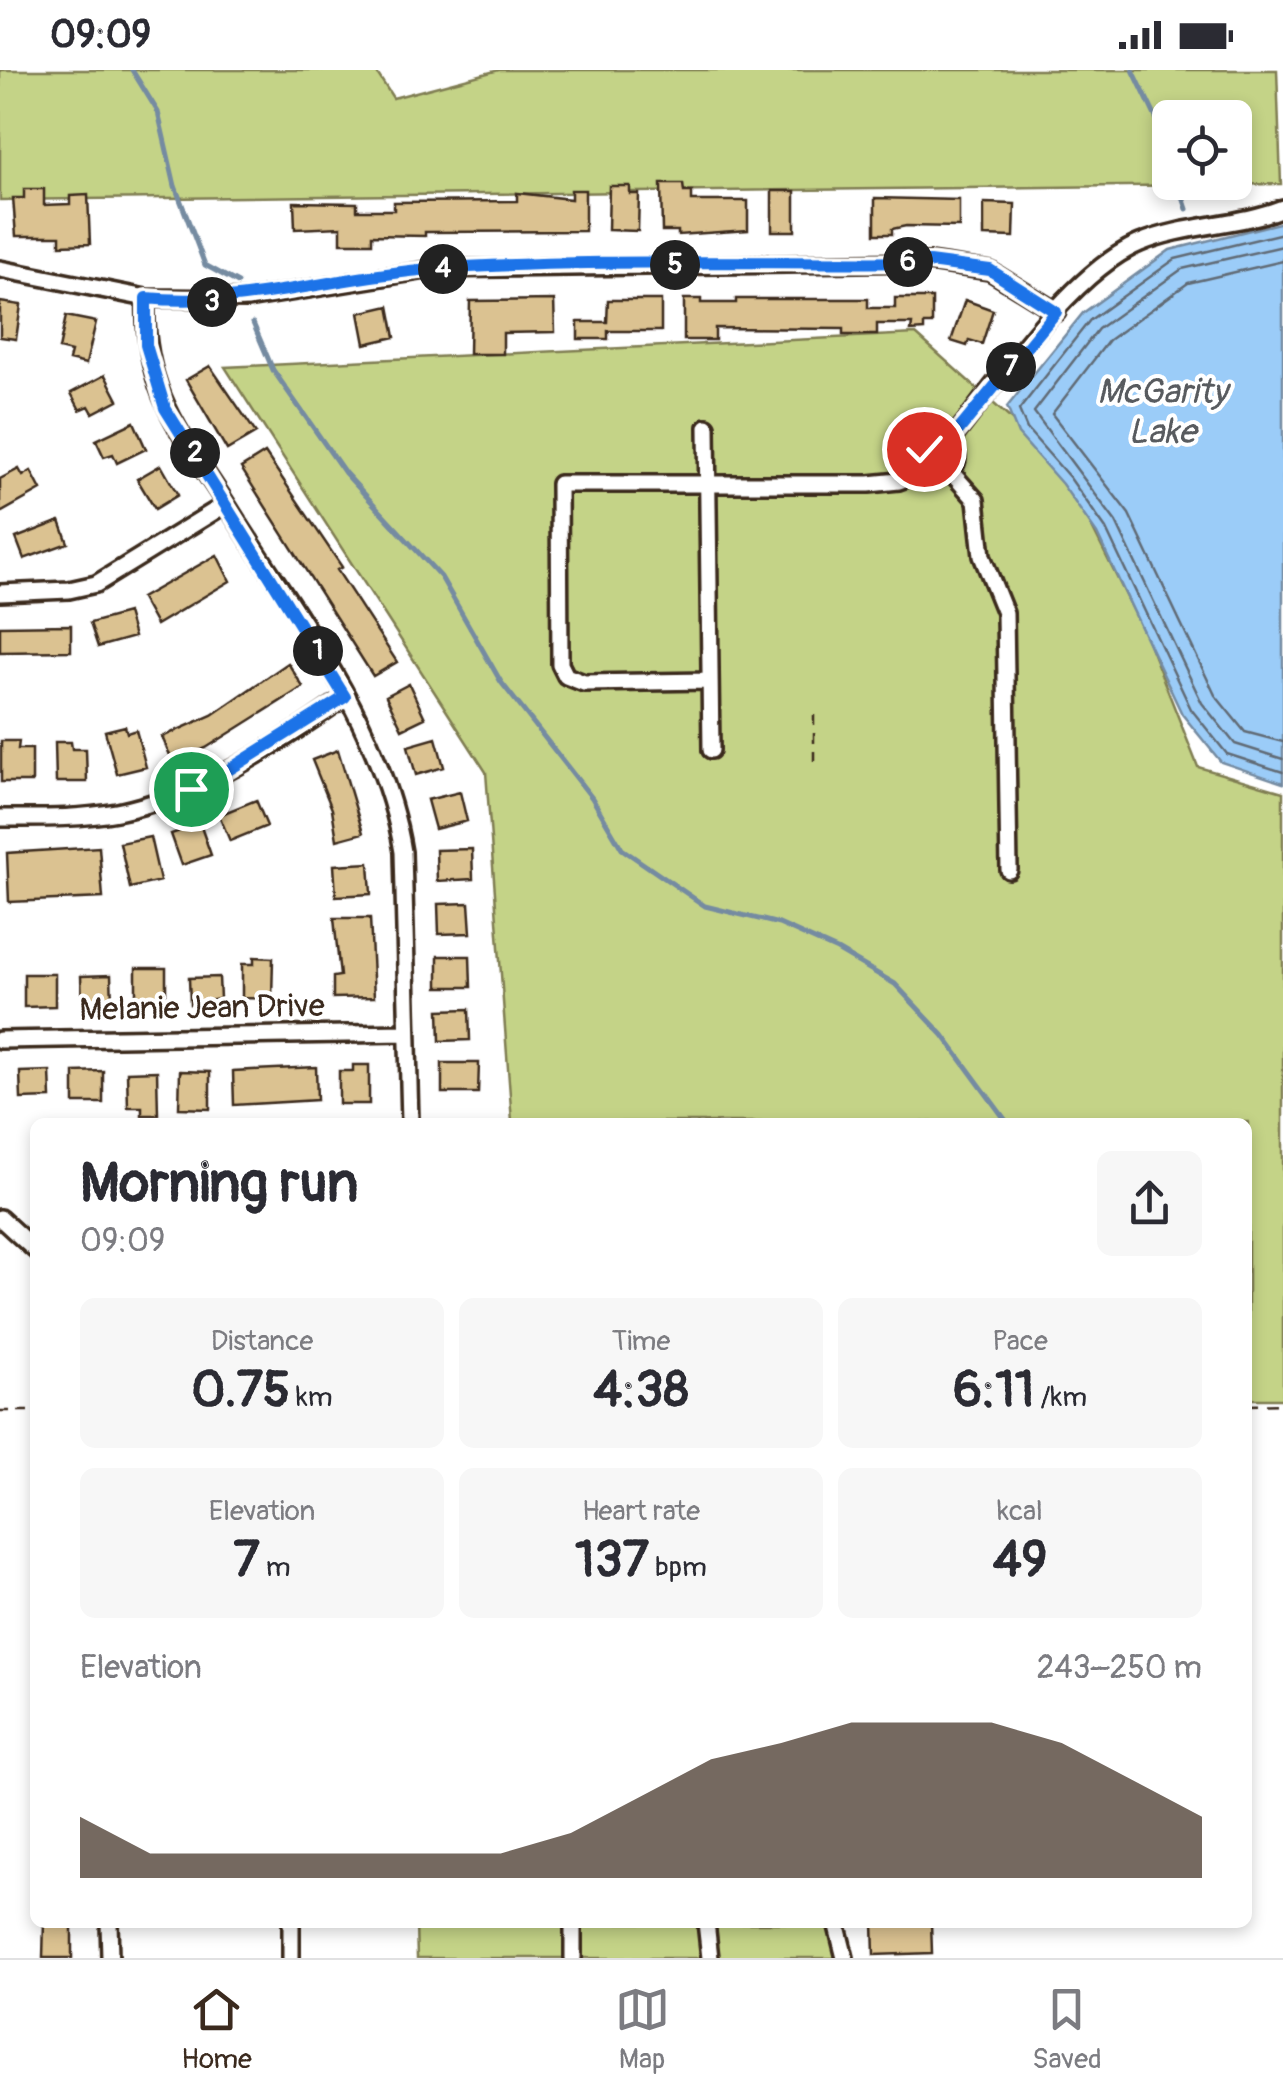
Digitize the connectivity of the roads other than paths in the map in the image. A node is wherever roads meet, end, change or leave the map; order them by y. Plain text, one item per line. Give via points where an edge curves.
1 (1283, 208) edge
2 (0, 270) edge
3 (146, 298) junction
4 (1056, 312) junction
5 (707, 427) dead end
6 (949, 442) junction
7 (929, 470) junction
8 (950, 471) junction
9 (707, 484) junction
10 (226, 504) junction
11 (0, 593) edge
12 (708, 681) junction
13 (345, 697) junction
14 (711, 750) dead end
15 (0, 818) edge
16 (1009, 870) dead end
17 (406, 1033) junction
18 (0, 1040) edge
19 (410, 1118) edge
20 (0, 1218) edge
21 (30, 1245) edge
22 (109, 1928) edge
23 (290, 1928) edge
24 (573, 1928) edge
25 (707, 1928) edge
26 (838, 1928) edge
27 (110, 1958) edge
28 (291, 1958) edge
29 (573, 1958) edge
30 (710, 1958) edge
31 (845, 1958) edge

1 - 4 street via 1179,230 1124,250 1089,275
2 - 3 street
3 - 4 street via 247,299 433,269 929,262 990,270
3 - 10 street via 146,345 156,388
4 - 6 street
5 - 9 street
6 - 7 street via 932,441 924,449
6 - 8 street via 957,456
7 - 8 street
7 - 9 street via 886,483
8 - 16 street via 976,500 982,556 1005,613
9 - 12 street
9 - 12 street via 559,484 559,500 560,664 566,676 584,683
10 - 11 street via 96,584
10 - 13 street
12 - 14 street
13 - 15 street via 222,774 168,797 90,816
13 - 17 street via 380,764 400,832
17 - 18 street, Melanie Jean Drive
17 - 19 street
20 - 21 street
22 - 27 street
23 - 28 street
24 - 29 street
25 - 30 street
26 - 31 street

